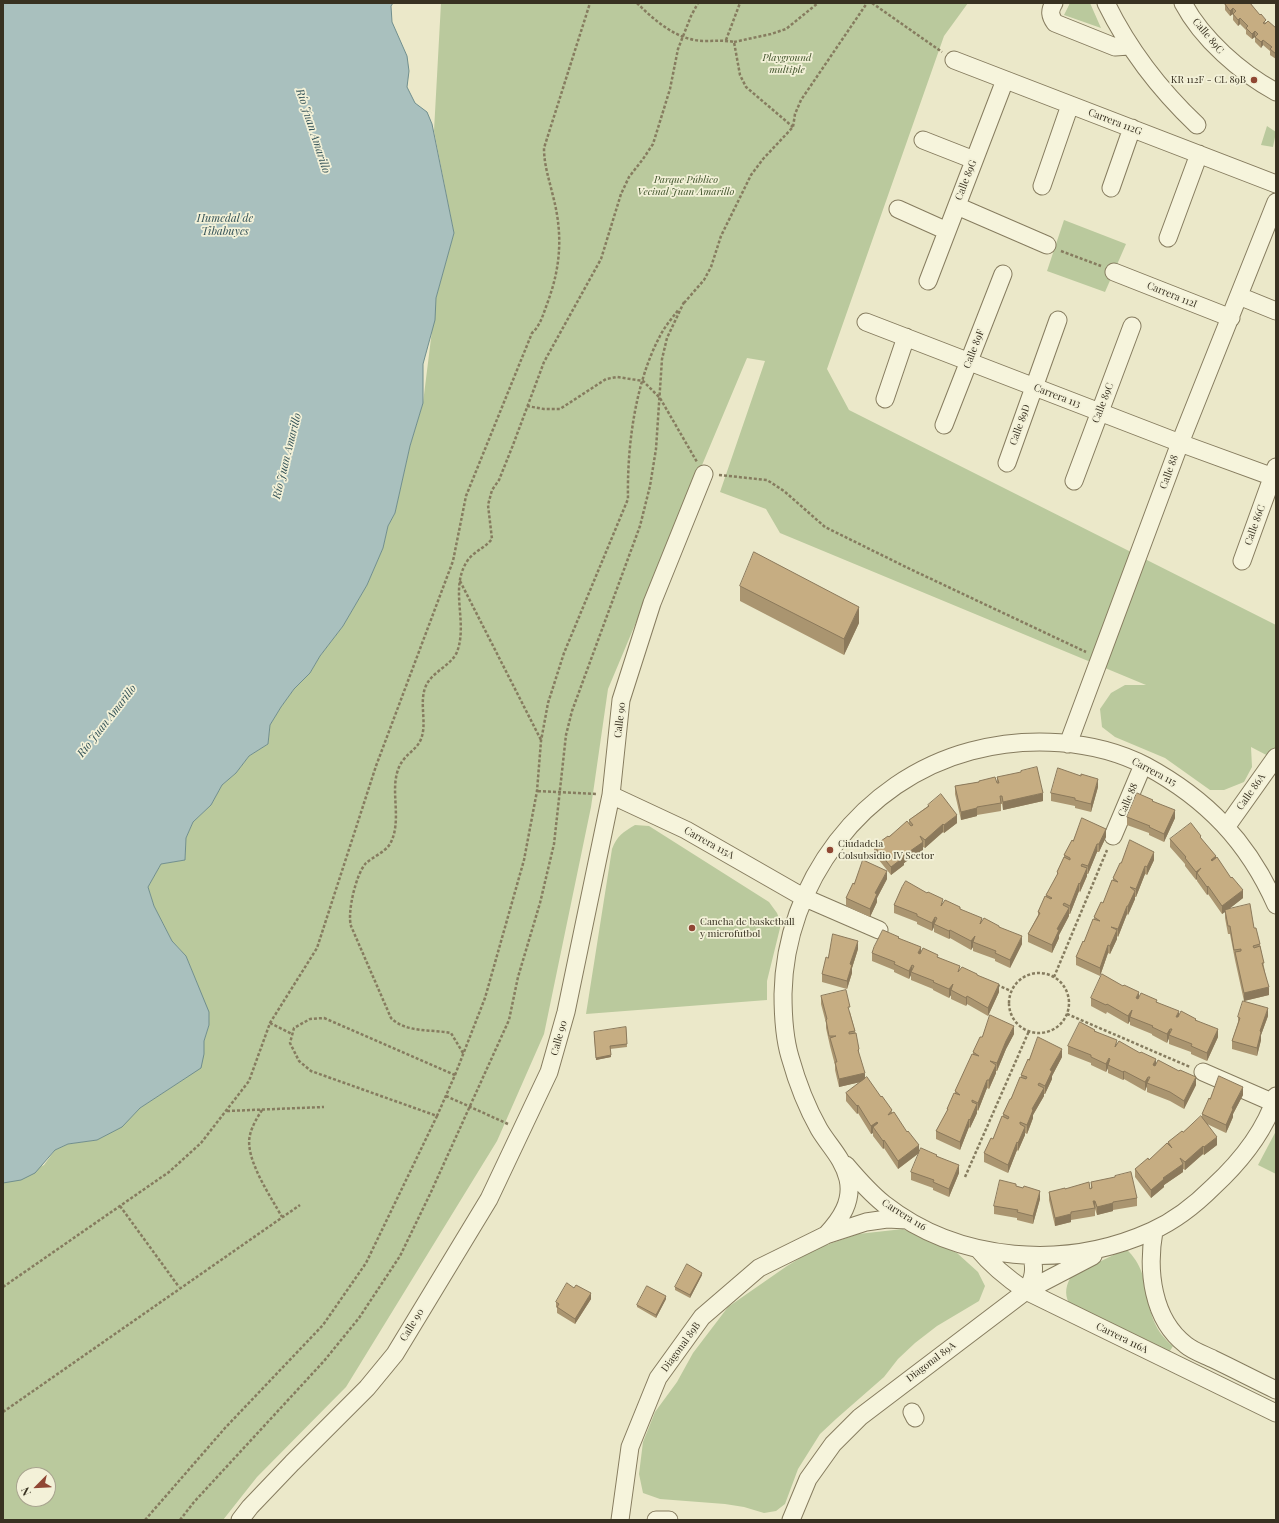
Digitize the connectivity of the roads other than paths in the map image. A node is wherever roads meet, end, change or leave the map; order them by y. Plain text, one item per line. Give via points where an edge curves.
1 (1054, 3) edge
2 (1106, 3) edge
3 (1183, 3) edge
4 (1129, 46) junction
5 (954, 60) road end
6 (1005, 80) junction
7 (1276, 92) edge
8 (1070, 105) junction
9 (1197, 125) dead end
10 (1132, 128) junction
11 (923, 140) dead end
12 (1199, 154) junction
13 (974, 160) junction
14 (1276, 184) edge
15 (1042, 186) dead end
16 (1110, 188) dead end
17 (1276, 202) edge
18 (957, 206) junction
19 (898, 208) dead end
20 (947, 231) junction
21 (1168, 238) dead end
22 (1047, 246) road end
23 (1114, 272) road end
24 (1003, 274) dead end
25 (928, 281) dead end
26 (1239, 296) junction
27 (1276, 311) edge
28 (1231, 318) junction
29 (1058, 320) dead end
30 (866, 322) dead end
31 (1132, 326) dead end
32 (906, 337) junction
33 (969, 361) junction
34 (1034, 387) junction
35 (885, 398) dead end
36 (1100, 412) junction
37 (944, 425) dead end
38 (1180, 443) junction
39 (1006, 463) dead end
40 (704, 474) road end
41 (1275, 474) edge
42 (1074, 481) dead end
43 (1242, 561) dead end
44 (1068, 744) junction
45 (1276, 757) edge
46 (1143, 765) junction
47 (611, 795) junction
48 (1227, 826) junction
49 (1113, 836) road end
50 (803, 897) junction
51 (1276, 905) edge
52 (879, 930) dead end
53 (1203, 1072) road end
54 (1275, 1099) edge
55 (843, 1162) junction
56 (908, 1220) junction
57 (1154, 1231) junction
58 (826, 1235) junction
59 (1112, 1247) junction
60 (978, 1248) junction
61 (1032, 1256) junction
62 (1026, 1290) junction
63 (1276, 1390) edge
64 (1276, 1413) edge
65 (240, 1520) edge
66 (620, 1520) edge
67 (656, 1520) edge
68 (669, 1520) edge
69 (791, 1520) edge

1 - 4 street via 1050,16 1055,23 1115,47
2 - 4 street
3 - 7 street, Calle 89C via 1217,48 1254,80
4 - 9 street via 1163,90
5 - 6 street, Carrera 112G
6 - 8 street, Carrera 112G
6 - 13 street, Calle 89G
8 - 10 street, Carrera 112G
8 - 15 street
10 - 12 street, Carrera 112G
10 - 16 street
11 - 13 street
12 - 14 street, Carrera 112G
12 - 21 street
13 - 18 street, Calle 89G
17 - 26 street, Calle 88
18 - 20 street, Calle 89G
18 - 22 street
19 - 20 street
20 - 25 street, Calle 89G
23 - 28 street, Carrera 112I
24 - 33 street, Calle 89F
26 - 27 street
26 - 28 street, Calle 88
28 - 38 street, Calle 88
29 - 34 street, Calle 89D
30 - 32 street, Carrera 113
31 - 36 street, Calle 89C
32 - 33 street, Carrera 113
32 - 35 street
33 - 34 street, Carrera 113
33 - 37 street, Calle 89F
34 - 36 street, Carrera 113
34 - 39 street, Calle 89D
36 - 38 street, Carrera 113
36 - 42 street, Calle 89C
38 - 41 street, Carrera 113
38 - 44 street, Calle 88
40 - 47 street, Calle 90 via 652,603 622,700
41 - 43 street, Calle 86C
44 - 46 street, Carrera 115 via 1119,755
44 - 50 street, Diagonal 89B via 1003,744 971,751 911,776 883,794 837,840
45 - 48 street, Calle 86A
46 - 48 street, Carrera 115 via 1174,781 1202,802
46 - 49 street, Calle 88
47 - 50 street, Carrera 115A via 686,830
47 - 65 street, Calle 90 via 566,1012 549,1072 489,1199 395,1354 367,1388 286,1468
48 - 51 street via 1251,858
50 - 52 street, Carrera 115A
50 - 55 street, Diagonal 89B via 790,935 784,975 783,1015 789,1055 801,1093 819,1129
53 - 54 street
54 - 57 street, Diagonal 89A via 1254,1140 1228,1174 1197,1203
55 - 56 street, Carrera 116 via 884,1204
55 - 58 street, Diagonal 89B via 848,1181 848,1201 840,1220
56 - 58 street, Diagonal 89B via 866,1222
56 - 60 street, Carrera 116 via 938,1236
57 - 59 street, Diagonal 89A
57 - 63 street via 1150,1253 1152,1283 1160,1310 1171,1329 1186,1345
58 - 66 street, Diagonal 89B via 759,1268 702,1317 658,1378 630,1447
59 - 61 street, Diagonal 89A via 1072,1255
59 - 62 street, Diagonal 89A
60 - 61 street, Diagonal 89A
60 - 62 street, Carrera 116A via 992,1265
61 - 62 street via 1033,1278
62 - 64 street, Carrera 116A
62 - 69 street, Diagonal 89A via 860,1417 833,1444 808,1479
67 - 68 street

